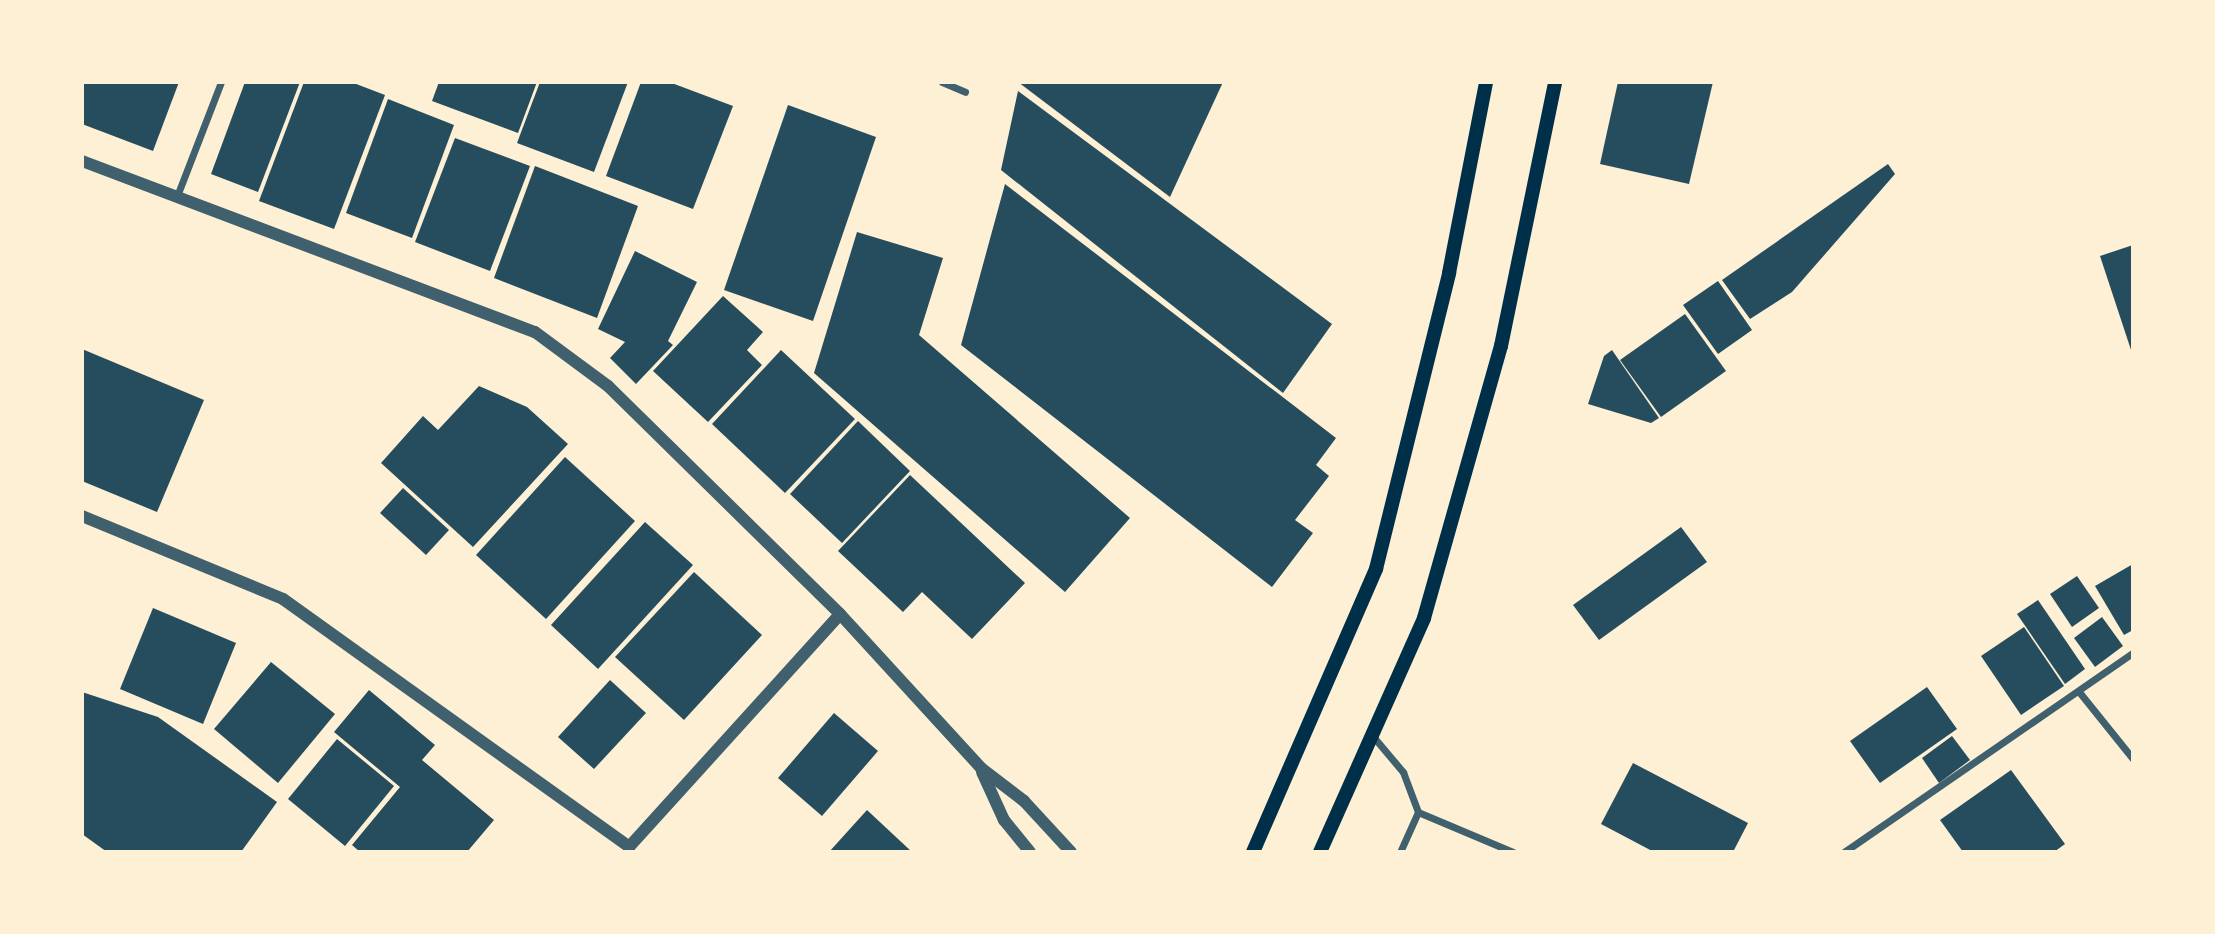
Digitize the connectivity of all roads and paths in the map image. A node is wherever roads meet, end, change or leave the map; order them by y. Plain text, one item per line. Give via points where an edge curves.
1 (221, 82) edge
2 (942, 82) edge
3 (1486, 82) edge
4 (1555, 82) edge
5 (965, 92) dead end
6 (82, 161) edge
7 (177, 196) junction
8 (82, 516) edge
9 (840, 614) junction
10 (2133, 653) edge
11 (2080, 693) junction
12 (1371, 733) junction
13 (2133, 759) edge
14 (981, 768) junction
15 (1418, 812) junction
16 (627, 849) edge
17 (1030, 852) edge
18 (1071, 852) edge
19 (1252, 852) edge
20 (1320, 852) edge
21 (1400, 852) edge
22 (1513, 852) edge
23 (1844, 852) edge

1 - 7 street
2 - 5 street
3 - 19 main road via 1449,273 1376,569
4 - 12 main road via 1485,404 1424,618
6 - 7 street
7 - 9 street via 535,332 608,386
8 - 16 street via 283,599
9 - 14 street
9 - 16 street
10 - 11 street
11 - 13 street
11 - 23 street
12 - 15 street via 1403,772
12 - 20 main road
14 - 17 street via 1004,820
14 - 18 street via 1024,801
15 - 21 street
15 - 22 street

